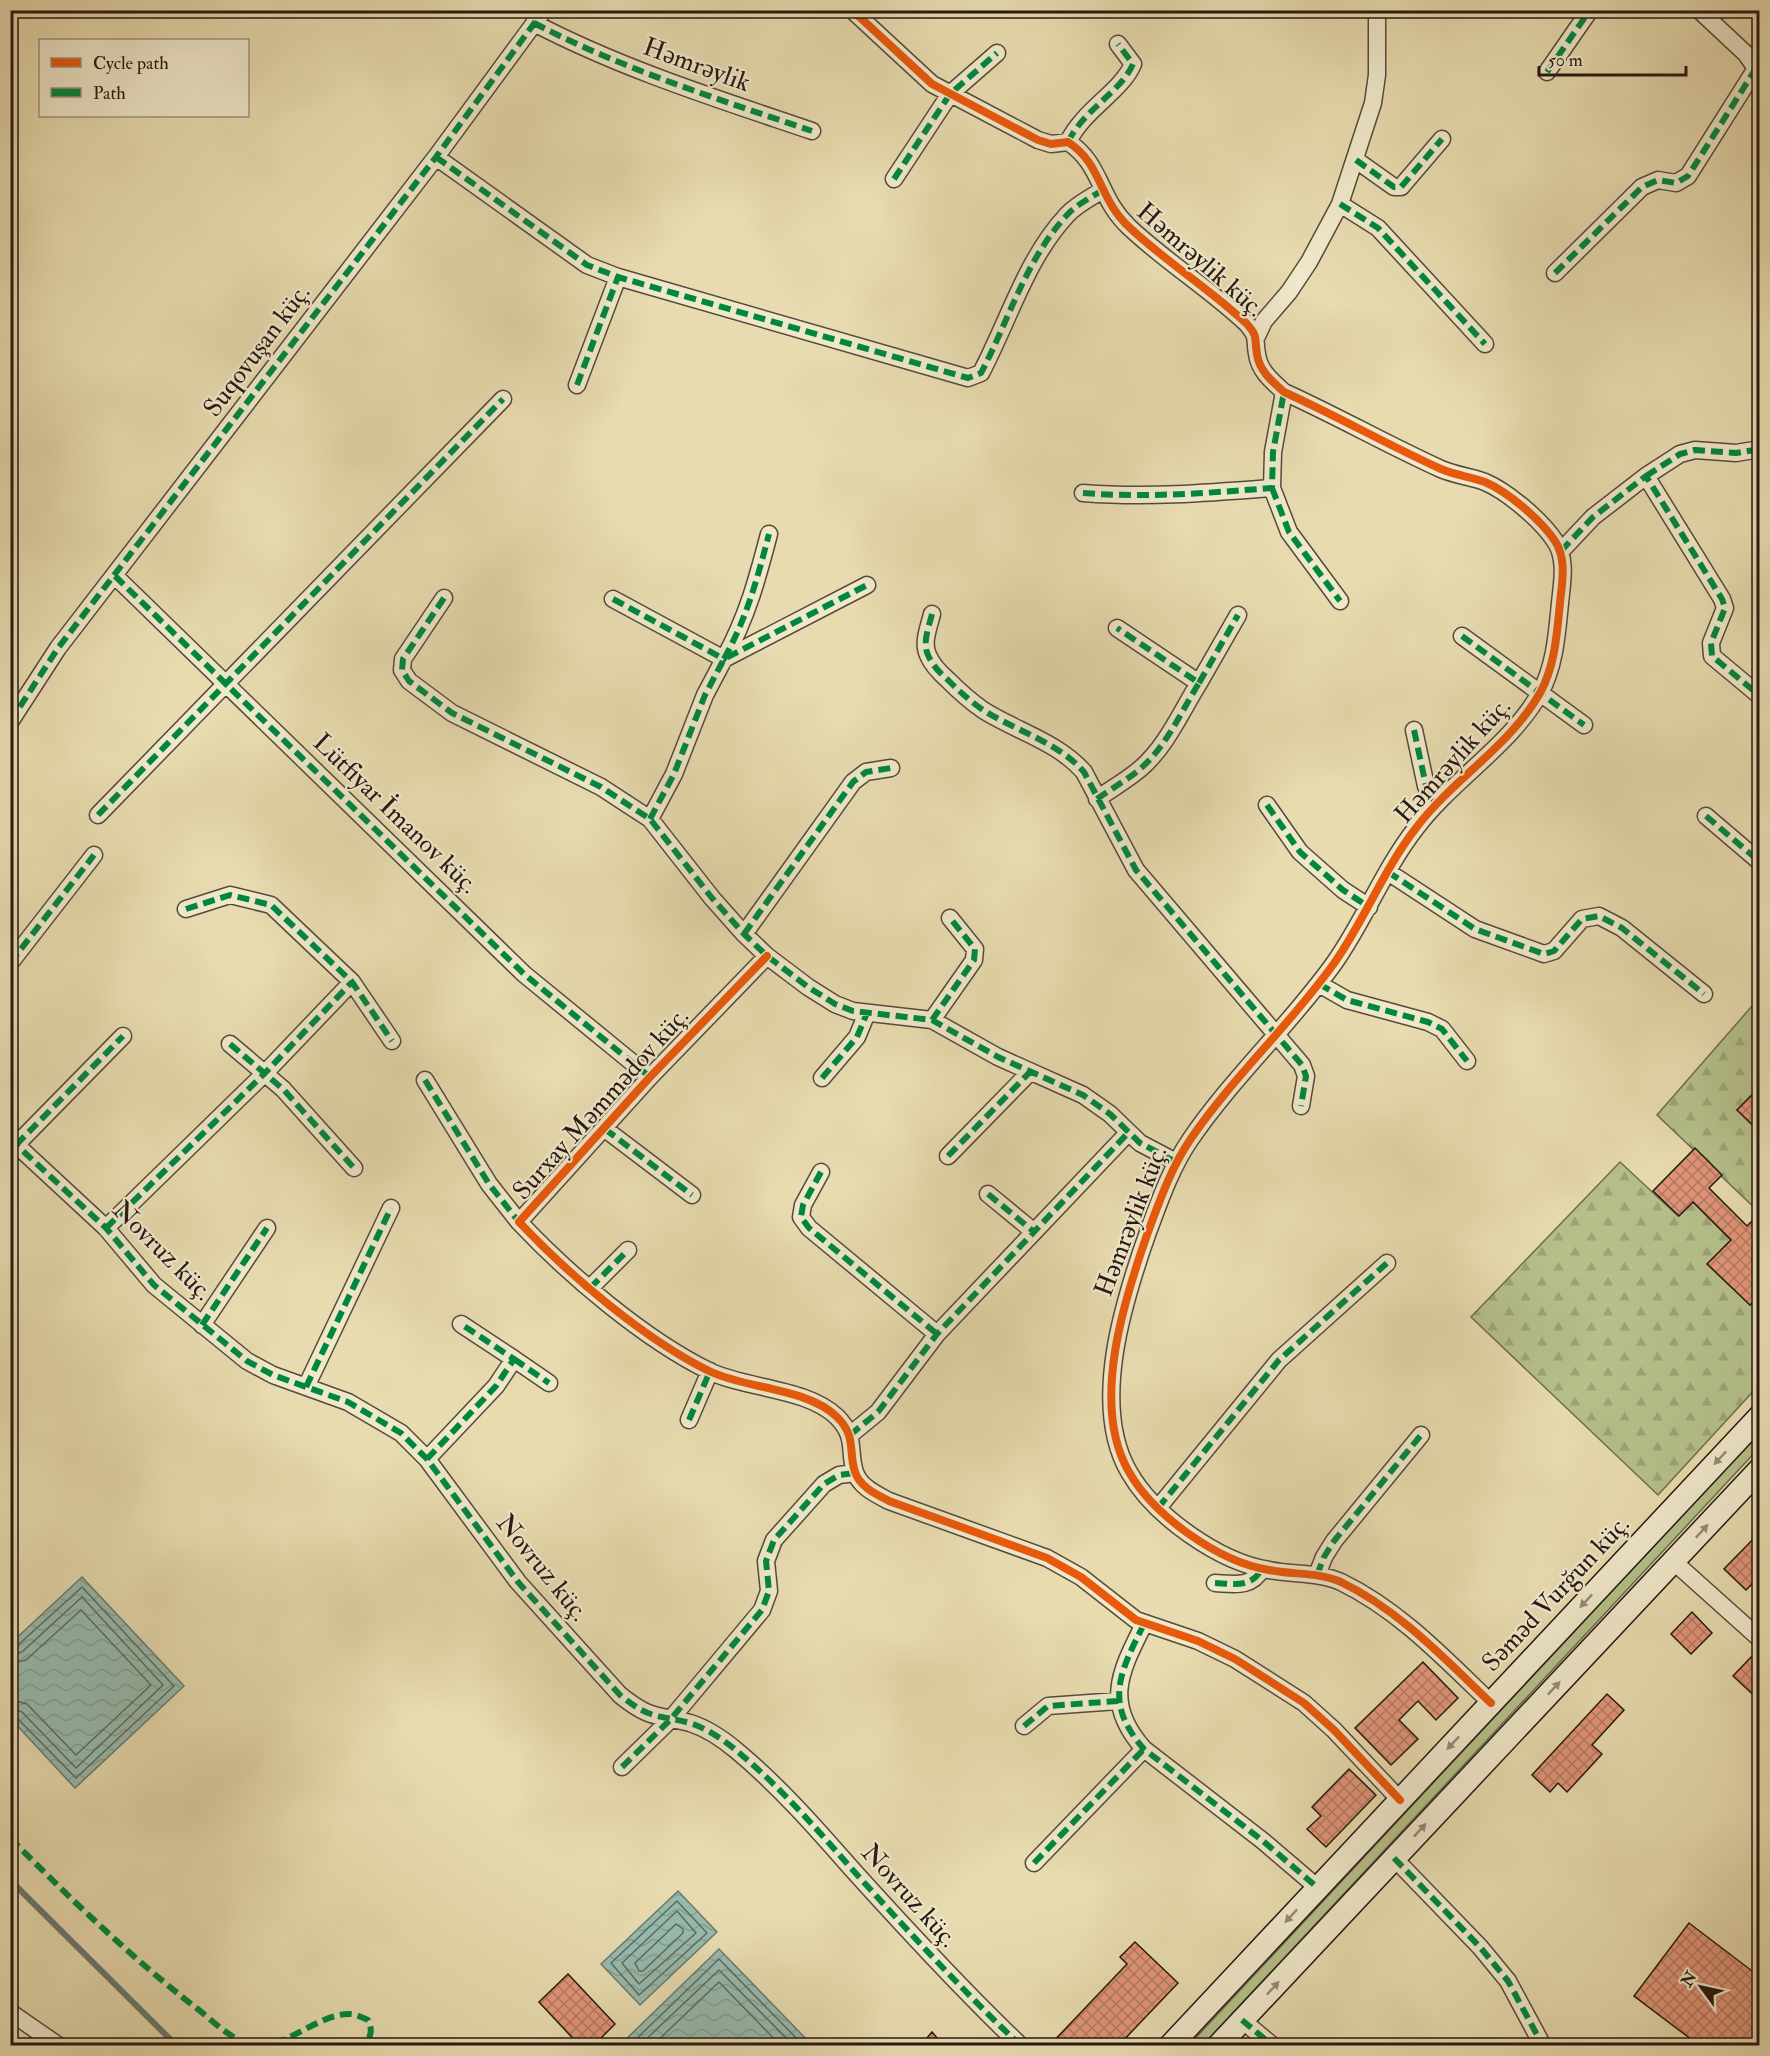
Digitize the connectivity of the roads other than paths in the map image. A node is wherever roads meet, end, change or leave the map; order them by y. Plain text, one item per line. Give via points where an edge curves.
1 (852, 10) edge
2 (1377, 10) edge
3 (1590, 10) edge
4 (1699, 10) edge
5 (539, 17) edge
6 (1118, 44) dead end
7 (997, 53) dead end
8 (1758, 68) edge
9 (1547, 72) dead end
10 (950, 94) junction
11 (812, 131) dead end
12 (1442, 139) dead end
13 (1068, 142) junction
14 (436, 158) junction
15 (1356, 160) junction
16 (894, 179) dead end
17 (1101, 191) junction
18 (1340, 204) junction
19 (1555, 273) dead end
20 (618, 277) junction
21 (1257, 336) junction
22 (1485, 344) dead end
23 (578, 385) dead end
24 (1284, 392) junction
25 (503, 399) dead end
26 (1760, 448) edge
27 (1646, 476) junction
28 (1272, 488) junction
29 (1083, 493) dead end
30 (769, 534) dead end
31 (1561, 551) junction
32 (115, 576) junction
33 (867, 585) dead end
34 (444, 598) dead end
35 (613, 599) dead end
36 (1341, 601) dead end
37 (932, 614) dead end
38 (1238, 615) dead end
39 (1117, 628) dead end
40 (1462, 636) dead end
41 (724, 658) junction
42 (1198, 683) junction
43 (226, 685) junction
44 (1540, 692) junction
45 (1760, 696) edge
46 (10, 722) edge
47 (1584, 725) dead end
48 (1414, 730) dead end
49 (891, 768) dead end
50 (1097, 799) junction
51 (1268, 805) dead end
52 (1436, 805) junction
53 (98, 815) dead end
54 (1706, 816) dead end
55 (650, 819) junction
56 (93, 855) dead end
57 (1760, 862) edge
58 (1388, 872) junction
59 (1369, 907) junction
60 (186, 909) dead end
61 (951, 918) dead end
62 (744, 934) junction
63 (767, 956) junction
64 (10, 963) edge
65 (352, 982) junction
66 (1319, 984) junction
67 (1704, 994) dead end
68 (867, 1013) junction
69 (932, 1020) junction
70 (123, 1036) dead end
71 (1277, 1036) junction
72 (392, 1041) dead end
73 (231, 1044) dead end
74 (1467, 1061) dead end
75 (265, 1072) junction
76 (1030, 1072) junction
77 (650, 1077) junction
78 (822, 1078) dead end
79 (425, 1080) dead end
80 (1301, 1106) dead end
81 (605, 1129) junction
82 (1128, 1133) junction
83 (13, 1142) edge
84 (948, 1156) dead end
85 (1176, 1162) junction
86 (354, 1168) dead end
87 (821, 1172) dead end
88 (988, 1194) dead end
89 (692, 1195) dead end
90 (391, 1208) dead end
91 (519, 1222) junction
92 (106, 1228) junction
93 (267, 1228) dead end
94 (1033, 1232) junction
95 (628, 1250) dead end
96 (1387, 1263) dead end
97 (590, 1288) junction
98 (461, 1324) dead end
99 (202, 1325) junction
100 (937, 1334) junction
101 (514, 1359) junction
102 (710, 1371) junction
103 (549, 1383) dead end
104 (306, 1387) junction
105 (1760, 1416) edge
106 (689, 1420) dead end
107 (849, 1435) junction
108 (1421, 1435) dead end
109 (427, 1459) junction
110 (1760, 1469) edge
111 (855, 1473) junction
112 (1158, 1508) junction
113 (1673, 1561) junction
114 (1262, 1569) junction
115 (1317, 1575) junction
116 (1215, 1582) dead end
117 (1144, 1624) junction
118 (1760, 1639) edge
119 (1118, 1701) junction
120 (1491, 1703) junction
121 (670, 1720) junction
122 (1024, 1726) dead end
123 (1144, 1749) junction
124 (622, 1767) dead end
125 (1400, 1800) junction
126 (1394, 1858) junction
127 (1034, 1863) dead end
128 (1318, 1888) junction
129 (10, 2012) edge
130 (1242, 2020) junction
131 (59, 2046) edge
132 (1021, 2046) edge
133 (1170, 2046) edge
134 (1218, 2046) edge
135 (1274, 2046) edge
136 (1543, 2046) edge

1 - 10 street via 932,84
2 - 15 street via 1377,75
3 - 9 street
4 - 8 street
5 - 11 street, Həmrəylik via 574,44 657,78
5 - 14 street, Suqovuşan küç.
6 - 13 street via 1133,64 1128,76 1089,111
7 - 10 street
8 - 19 street via 1688,176 1677,183 1658,180 1642,187
10 - 13 street via 1038,140 1051,144
10 - 16 street
12 - 15 street via 1401,187 1394,187
13 - 17 street, Həmrəylik küç. via 1082,152 1095,171
14 - 20 street via 587,265
14 - 32 street, Suqovuşan küç.
15 - 18 street
17 - 20 street via 1069,213 1049,237 981,373 968,378
17 - 21 street, Həmrəylik küç. via 1128,227 1235,312
18 - 21 street via 1325,236
18 - 22 street via 1378,228
20 - 23 street
21 - 24 street, Həmrəylik küç. via 1257,355 1264,372
24 - 28 street via 1275,434
24 - 31 street, Həmrəylik küç. via 1445,471 1506,492 1549,533
25 - 43 street
26 - 27 street via 1736,453 1695,450 1680,454
27 - 31 street via 1593,517
27 - 45 street via 1722,599 1725,608 1711,643 1713,656
28 - 29 street via 1173,496
28 - 36 street via 1289,532
30 - 41 street via 753,598
31 - 44 street, Həmrəylik küç. via 1563,571 1555,647
32 - 43 street, Lütfiyar İmanov küç.
32 - 46 street, Suqovuşan küç. via 58,648
33 - 41 street
34 - 55 street via 404,659 402,670 409,681 452,713 601,787
35 - 41 street
37 - 50 street via 927,654 937,670 984,710 1074,760
38 - 42 street
39 - 42 street
40 - 44 street
41 - 55 street via 674,774
42 - 50 street via 1151,757
43 - 53 street
43 - 77 street, Lütfiyar İmanov küç. via 524,974
44 - 47 street
44 - 52 street, Həmrəylik küç. via 1512,730
48 - 52 street via 1426,786
49 - 62 street via 866,772 853,782
50 - 71 street via 1136,870
51 - 59 street via 1300,852 1335,884
52 - 58 street, Həmrəylik küç. via 1417,826
54 - 57 street
55 - 62 street
56 - 64 street
58 - 59 street, Həmrəylik küç.
58 - 67 street via 1475,929 1544,954 1554,951 1582,919 1599,916 1622,928
59 - 66 street, Həmrəylik küç.
60 - 65 street via 230,895 271,905
61 - 69 street via 975,949 974,960
62 - 63 street
63 - 68 street via 835,1004
63 - 77 street, Surxay Məmmədov küç.
65 - 72 street
65 - 75 street
66 - 71 street, Həmrəylik küç.
66 - 74 street via 1347,1000 1442,1029
68 - 69 street
68 - 78 street via 857,1037
69 - 76 street
70 - 83 street
71 - 80 street via 1302,1065 1305,1076
71 - 85 street, Həmrəylik küç. via 1202,1122
73 - 75 street
75 - 86 street
75 - 92 street
76 - 82 street via 1083,1095
76 - 84 street
77 - 81 street, Surxay Məmmədov küç.
79 - 91 street via 489,1184
81 - 89 street
81 - 91 street, Surxay Məmmədov küç.
82 - 85 street
82 - 94 street
83 - 92 street, Novruz küç.
85 - 112 street, Həmrəylik küç. via 1134,1273 1118,1330 1112,1386 1113,1426 1126,1468
87 - 100 street via 803,1205 801,1217 809,1228
88 - 94 street
90 - 104 street
91 - 97 street, Surxay Məmmədov küç.
92 - 99 street, Novruz küç. via 154,1285
93 - 99 street
94 - 100 street
95 - 97 street
96 - 112 street via 1279,1360
97 - 102 street, Surxay Məmmədov küç. via 681,1356
98 - 101 street
99 - 104 street, Novruz küç. via 247,1361
100 - 107 street via 878,1412
101 - 103 street
101 - 109 street via 496,1386
102 - 106 street
102 - 107 street, Surxay Məmmədov küç. via 815,1403 837,1416
104 - 109 street, Novruz küç. via 378,1417
105 -> 120 main road, Səməd Vurğun küç.
107 - 111 street
108 - 115 street via 1334,1541
109 - 121 street, Novruz küç. via 518,1582 620,1695 638,1710
113 -> 110 main road
111 - 117 street via 869,1490 889,1501 1047,1558 1082,1577 1116,1607
111 - 121 street via 839,1475 824,1484 774,1540 766,1561 769,1591 762,1610
112 - 114 street, Həmrəylik küç. via 1203,1542
113 - 118 street
126 -> 113 main road
114 - 115 street, Həmrəylik küç.
114 - 116 street via 1256,1580 1244,1584
115 - 120 street, Həmrəylik küç. via 1334,1579 1423,1637
117 - 119 street via 1119,1677
117 - 125 street via 1198,1641 1275,1683 1334,1730
119 - 122 street via 1048,1706
119 - 123 street via 1132,1736
120 -> 125 main road, Səməd Vurğun küç.
121 - 124 street
121 - 132 street, Novruz küç. via 707,1731 775,1784 964,1992
123 - 127 street
123 - 128 street
125 - 128 main road, Səməd Vurğun küç.
130 -> 126 main road
126 - 136 street via 1508,1981
128 -> 133 main road, Səməd Vurğun küç.
129 - 131 street
130 - 134 main road
130 - 135 street

